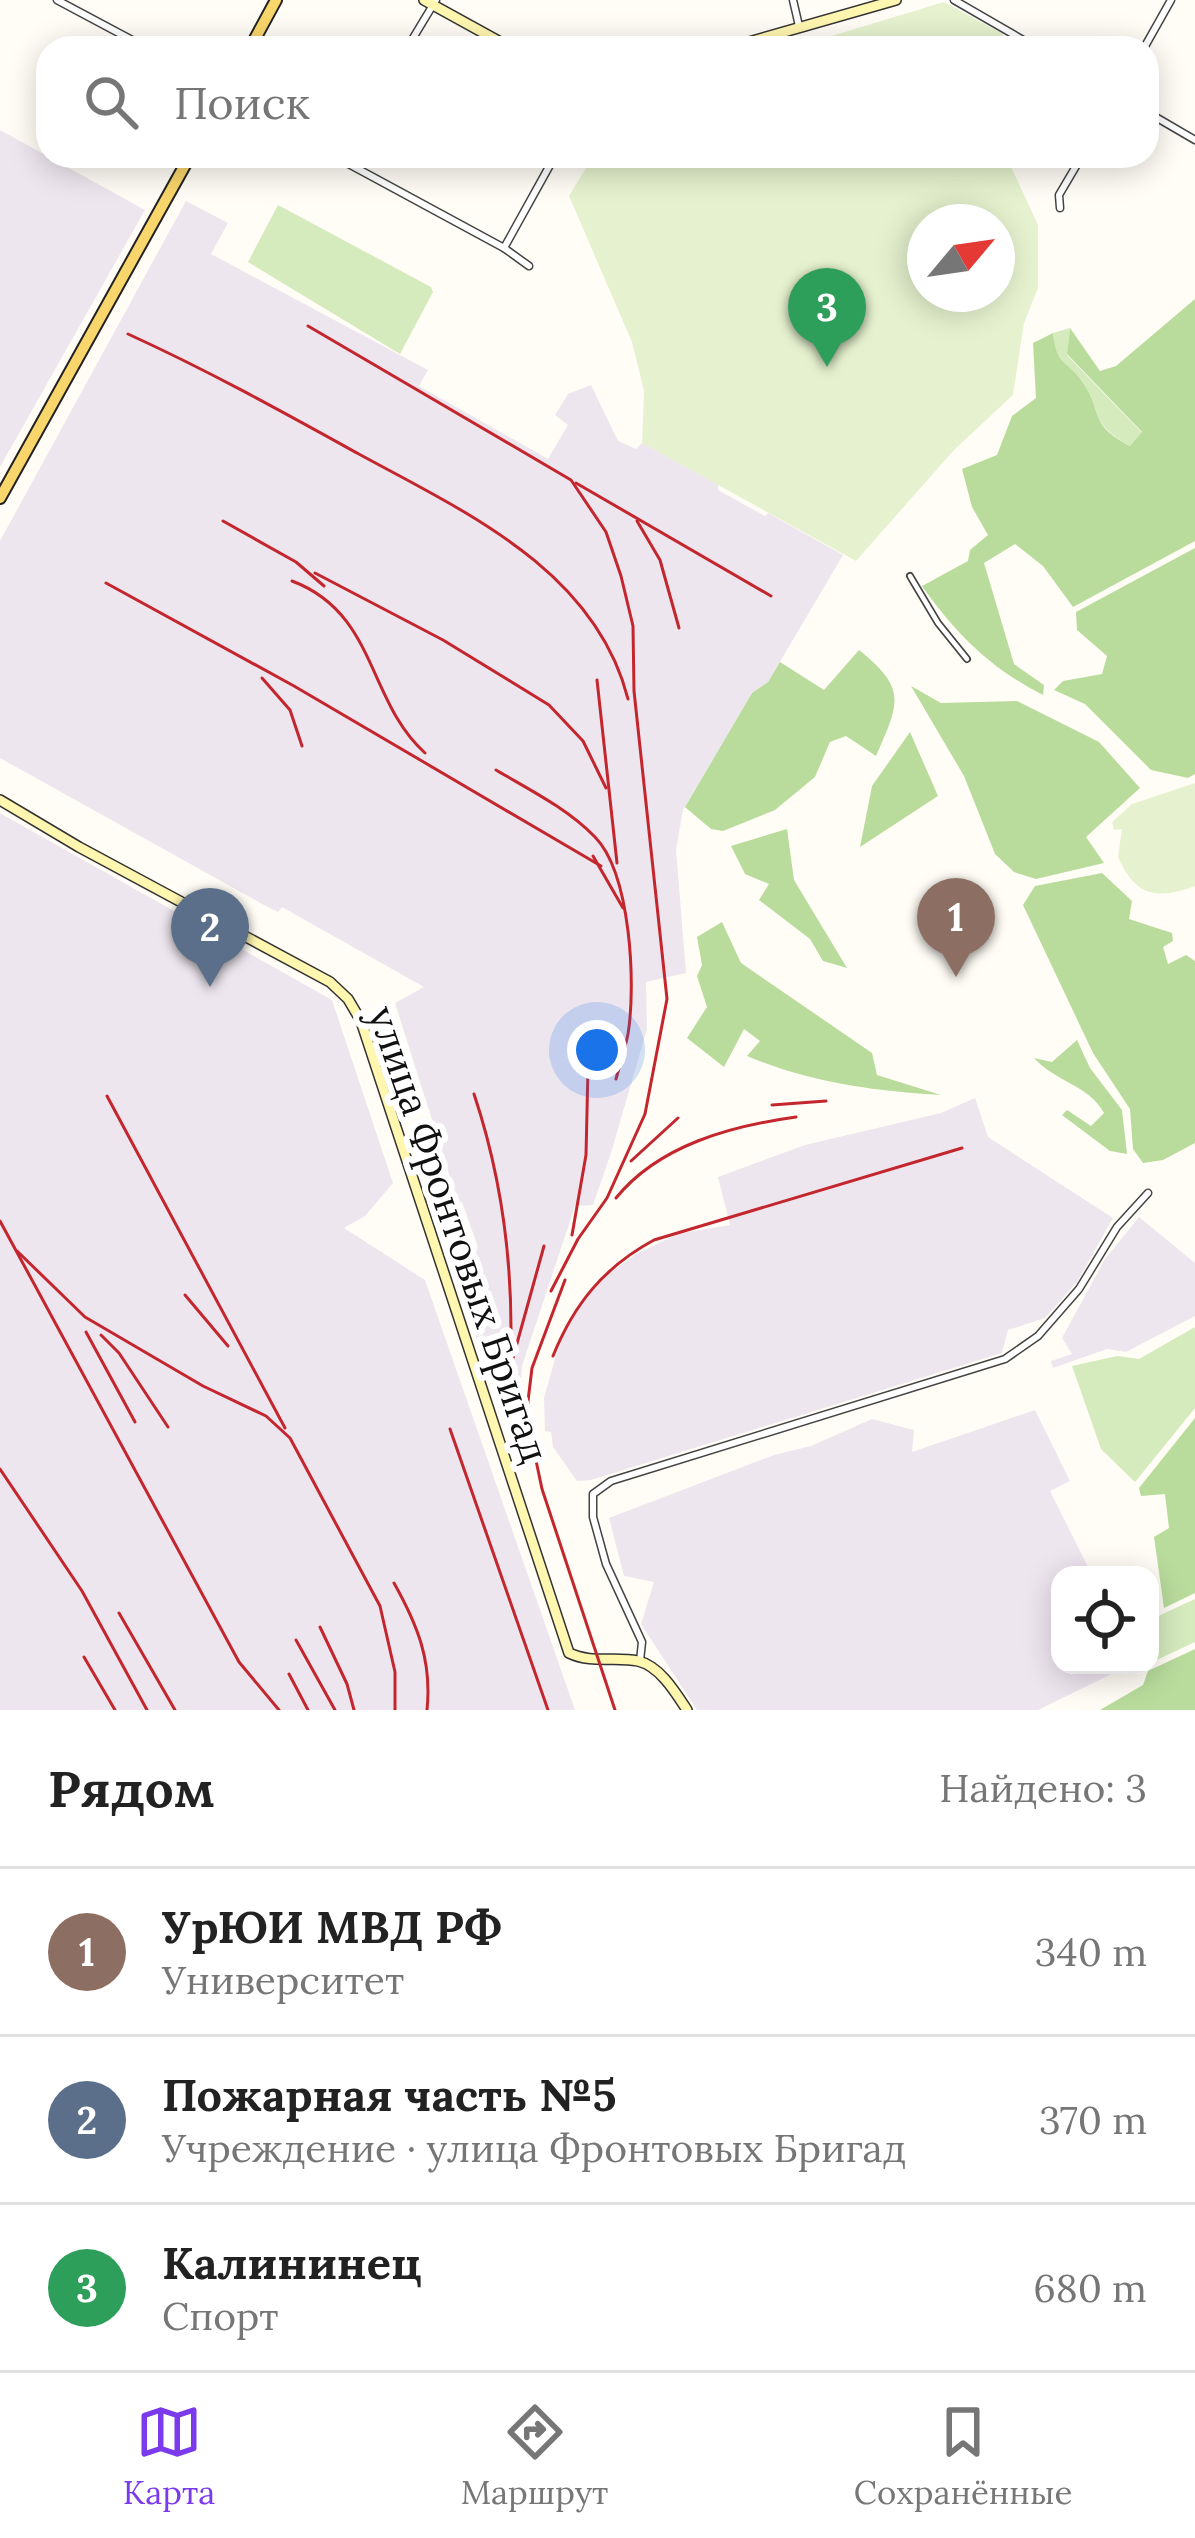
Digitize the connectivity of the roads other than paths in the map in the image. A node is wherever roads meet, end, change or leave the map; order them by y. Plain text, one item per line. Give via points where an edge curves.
1 (58, 0) edge
2 (276, 0) edge
3 (793, 0) edge
4 (896, 0) edge
5 (954, 0) edge
6 (1172, 0) edge
7 (431, 2) edge
8 (800, 26) junction
9 (125, 36) edge
10 (256, 36) edge
11 (413, 36) edge
12 (490, 36) edge
13 (767, 36) edge
14 (1016, 36) edge
15 (1151, 36) edge
16 (1159, 119) edge
17 (1195, 140) edge
18 (183, 168) edge
19 (359, 168) edge
20 (548, 168) edge
21 (1075, 168) edge
22 (1060, 208) dead end
23 (504, 248) junction
24 (529, 266) dead end
25 (0, 498) edge
26 (910, 576) dead end
27 (967, 659) dead end
28 (0, 800) edge
29 (1148, 1193) dead end
30 (640, 1661) junction
31 (687, 1710) edge

1 - 9 street
2 - 10 main road
3 - 8 street
4 - 8 main road
5 - 14 street
6 - 15 street
7 - 11 street
7 - 12 main road
8 - 13 main road
16 - 17 street
18 - 25 main road
19 - 23 street
20 - 23 street
21 - 22 street
23 - 24 street
26 - 27 street
28 - 30 main road, улица Фронтовых Бригад via 331,982 356,1009 562,1638 580,1658
29 - 30 street via 1039,1336 1005,1360 599,1488 592,1517 643,1642
30 - 31 main road

